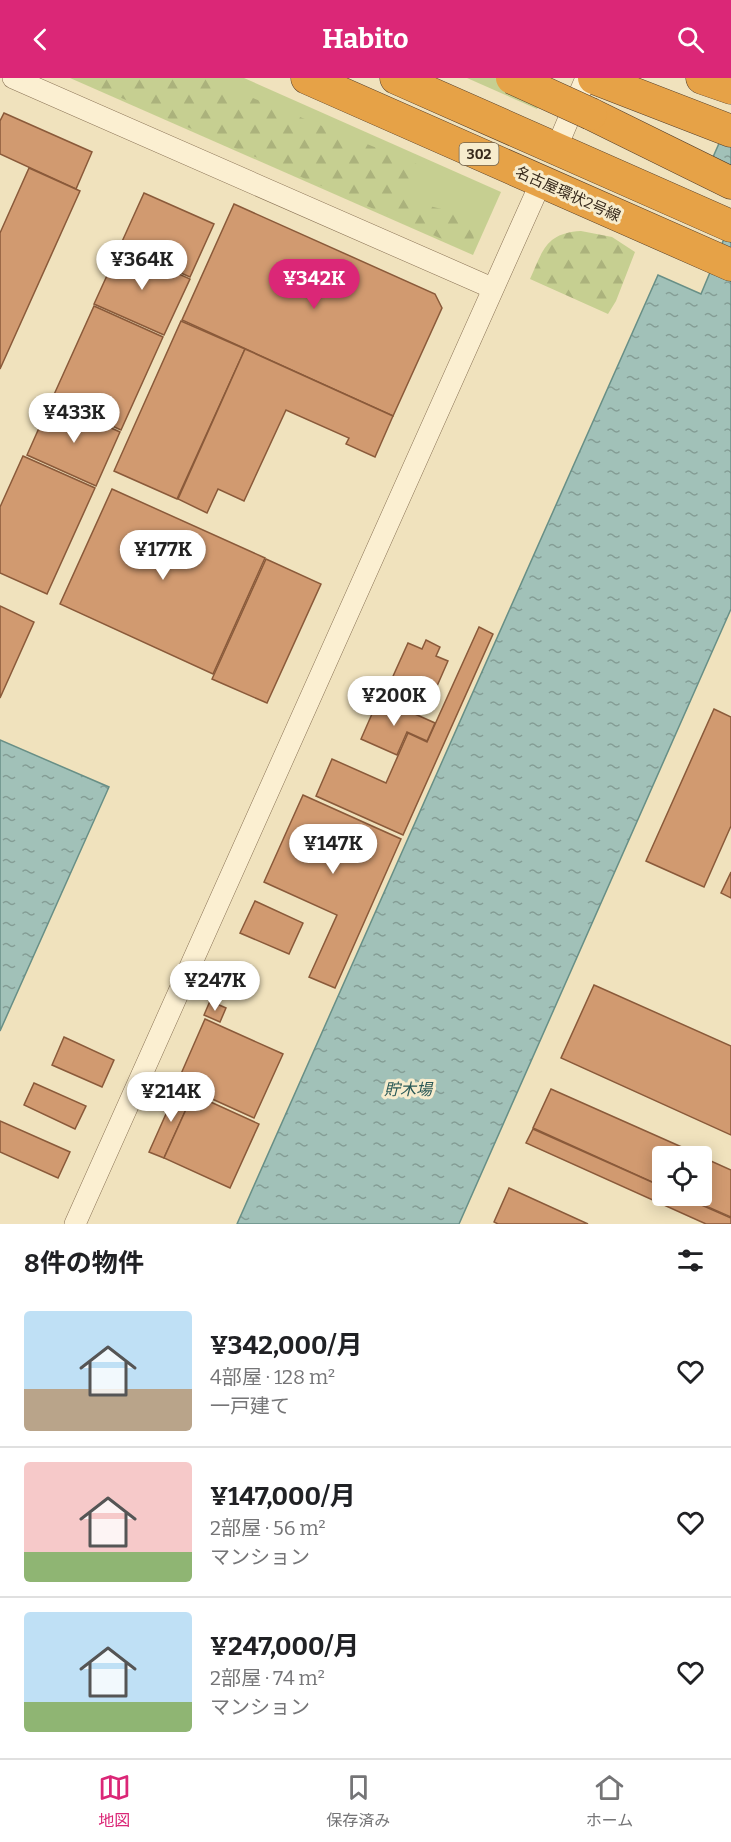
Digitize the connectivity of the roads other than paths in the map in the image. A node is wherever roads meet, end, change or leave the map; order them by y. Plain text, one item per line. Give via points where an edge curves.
1 (13, 78) edge
2 (307, 78) edge
3 (396, 78) edge
4 (512, 78) edge
5 (586, 78) edge
6 (594, 78) edge
7 (702, 78) edge
8 (731, 88) edge
9 (591, 114) junction
10 (731, 131) edge
11 (556, 149) junction
12 (731, 166) edge
13 (541, 182) junction
14 (731, 183) edge
15 (731, 226) edge
16 (731, 265) edge
17 (492, 288) junction
18 (75, 1224) edge

1 - 17 street
2 - 13 highway, 名古屋環状2号線 / 302
3 - 11 highway, 302
4 - 9 highway, bridge
5 - 11 street
6 - 10 highway
7 - 8 highway
9 - 12 highway
9 - 14 highway
11 - 15 highway, 302
13 - 16 highway, 名古屋環状2号線 / 302
13 - 17 street
17 - 18 street

